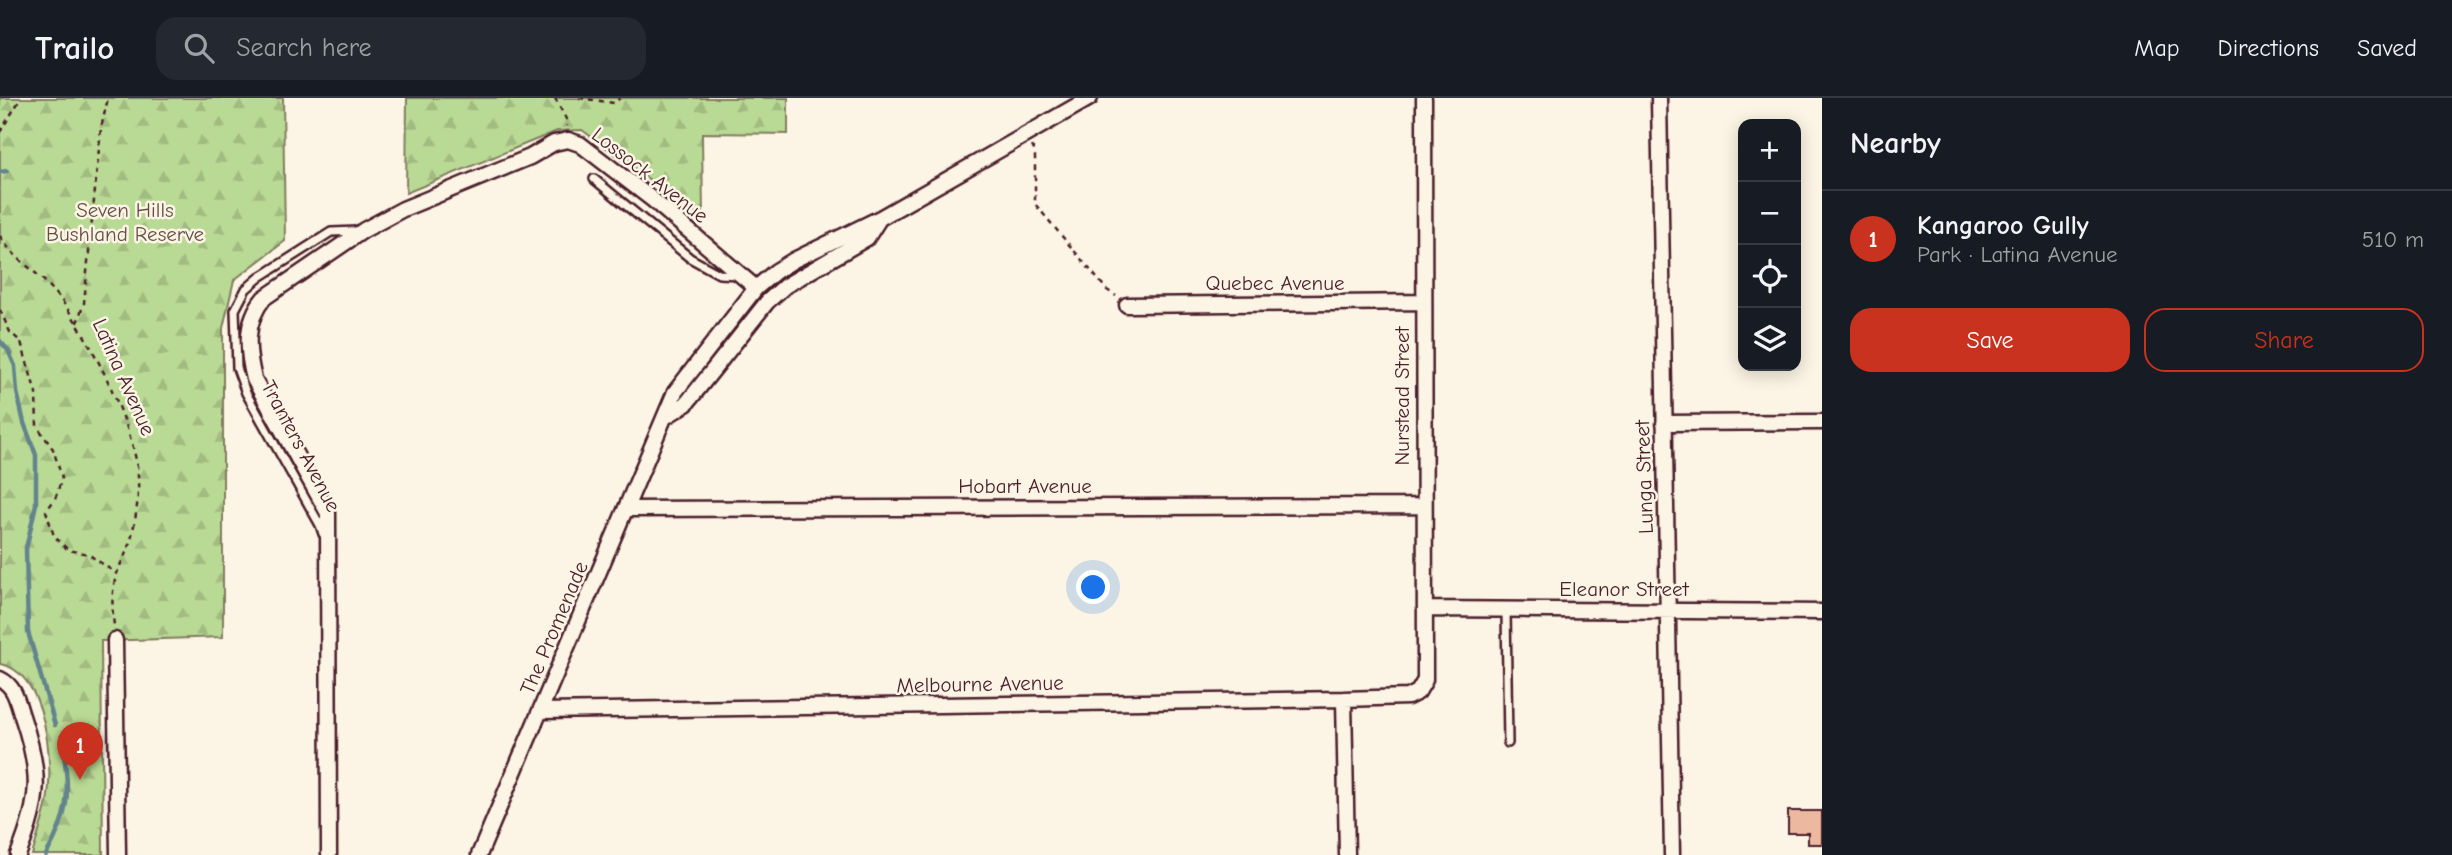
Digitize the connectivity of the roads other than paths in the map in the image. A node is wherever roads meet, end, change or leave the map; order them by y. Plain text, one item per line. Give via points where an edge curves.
1 (1090, 98) edge
2 (1424, 98) edge
3 (1659, 98) edge
4 (568, 140) joint
5 (594, 179) dead end
6 (880, 218) junction
7 (740, 275) junction
8 (756, 288) junction
9 (1423, 302) junction
10 (1127, 305) road end
11 (665, 417) junction
12 (1822, 422) edge
13 (1664, 423) junction
14 (1423, 506) junction
15 (627, 509) junction
16 (1425, 609) junction
17 (1506, 609) junction
18 (1669, 611) junction
19 (1822, 612) edge
20 (115, 640) road end
21 (0, 679) edge
22 (1419, 692) joint
23 (1344, 699) junction
24 (541, 711) junction
25 (1508, 743) dead end
26 (18, 855) edge
27 (118, 855) edge
28 (329, 855) edge
29 (479, 855) edge
30 (1347, 855) edge
31 (1672, 855) edge

1 - 6 street, The Promenade
2 - 9 street, Nurstead Street
3 - 13 street, Lunga Street
4 - 7 street, Lossock Avenue via 580,144 653,200
4 - 28 street, Tranters Avenue via 403,209 364,230 255,308 248,358 254,379 328,513
5 - 7 lane, Lossock Avenue via 690,258 719,274
6 - 8 street, The Promenade via 794,260
6 - 11 street, The Promenade via 867,238 785,286 767,302 686,404
7 - 8 street, Lossock Avenue
8 - 11 street, The Promenade via 689,372
9 - 10 street, Quebec Avenue
9 - 14 street, Nurstead Street
11 - 15 street, The Promenade
12 - 13 street
13 - 18 street, Lunga Street
14 - 15 street, Hobart Avenue
14 - 16 street, Nurstead Street
15 - 24 street, The Promenade
16 - 17 street, Eleanor Street
16 - 22 street, Nurstead Street via 1425,680
17 - 18 street, Eleanor Street
17 - 25 lane
18 - 19 street, Eleanor Street
18 - 31 street, Lunga Street
20 - 27 street
21 - 26 street via 13,689 33,748 37,786 31,823
22 - 23 street, Melbourne Avenue via 1408,697
23 - 24 street, Melbourne Avenue
23 - 30 street
24 - 29 street, The Promenade

